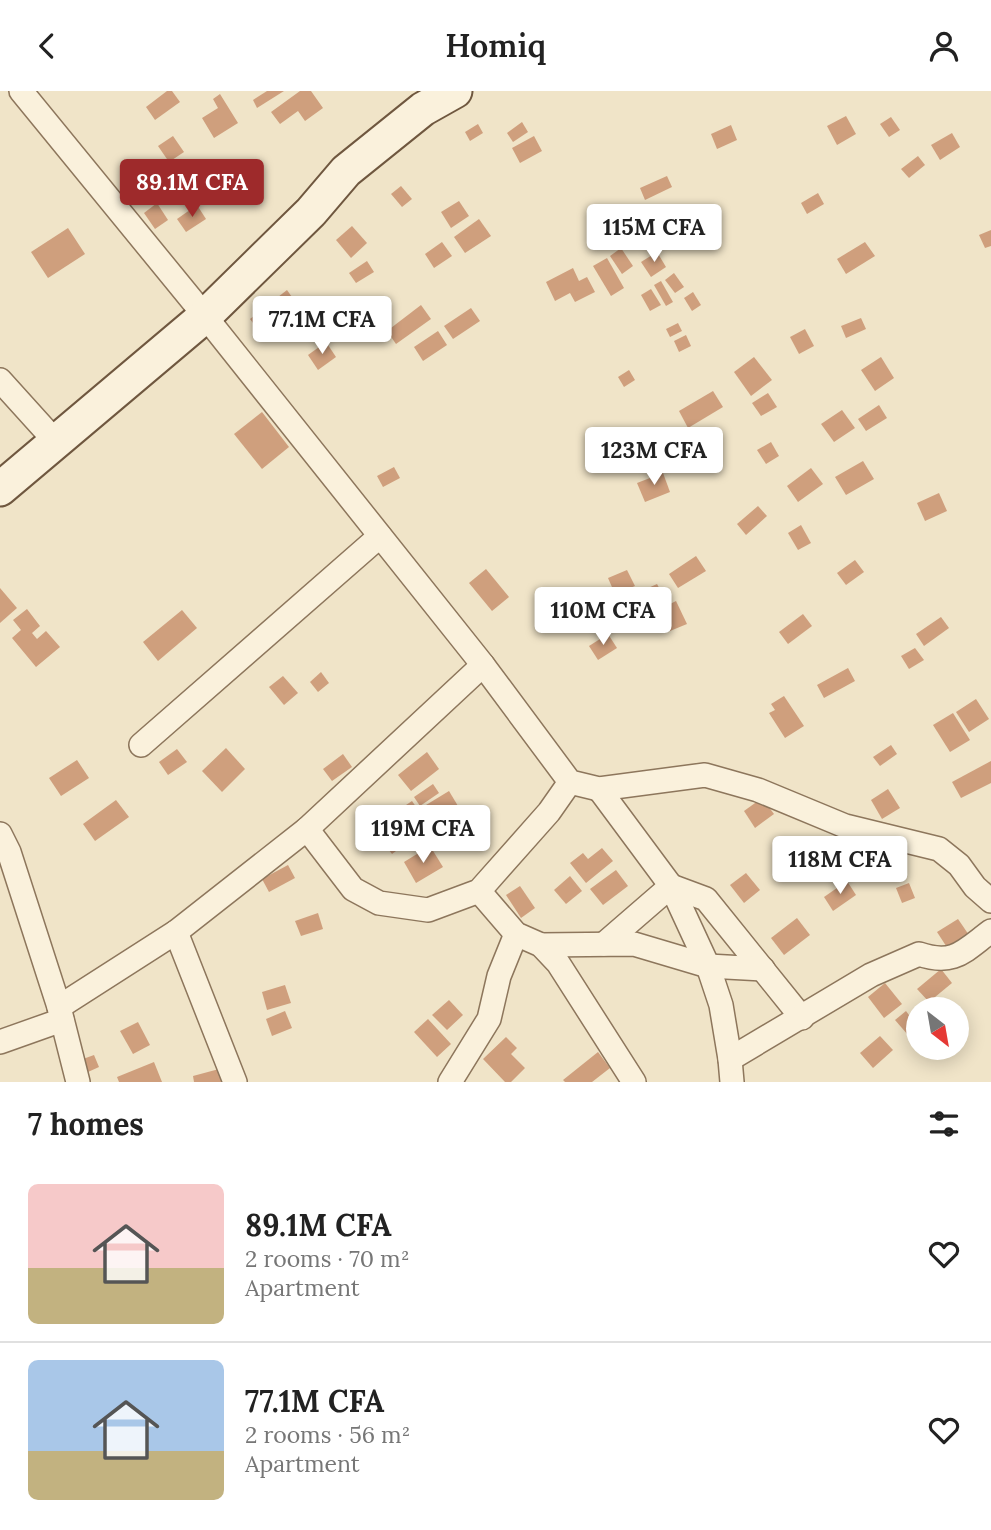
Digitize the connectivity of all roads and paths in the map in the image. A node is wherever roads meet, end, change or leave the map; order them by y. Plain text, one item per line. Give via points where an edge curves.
1 (21, 91) edge
2 (455, 91) edge
3 (205, 316) junction
4 (0, 380) edge
5 (56, 442) junction
6 (0, 489) edge
7 (380, 536) junction
8 (483, 665) junction
9 (141, 745) dead end
10 (570, 782) junction
11 (599, 789) junction
12 (307, 829) junction
13 (0, 834) edge
14 (670, 886) junction
15 (479, 891) junction
16 (991, 901) edge
17 (991, 931) edge
18 (176, 932) junction
19 (516, 934) junction
20 (604, 944) junction
21 (541, 945) junction
22 (708, 966) junction
23 (763, 969) junction
24 (60, 1014) junction
25 (802, 1018) junction
26 (0, 1042) edge
27 (730, 1059) junction
28 (78, 1082) edge
29 (235, 1082) edge
30 (450, 1082) edge
31 (634, 1082) edge
32 (732, 1082) edge

1 - 3 street
2 - 3 street via 423,109 346,171
3 - 5 street
3 - 7 street
4 - 5 street
5 - 6 street
7 - 8 street
7 - 9 street
8 - 10 street
8 - 12 street
10 - 11 street
10 - 15 street
11 - 14 street
11 - 16 street via 705,775 758,789 845,826 939,849
12 - 15 street via 353,889 379,903 428,910
12 - 18 street
13 - 24 street
14 - 20 street
14 - 22 street
14 - 23 street via 705,899
15 - 19 street
17 - 25 street via 960,955 938,960 919,954 871,975
18 - 24 street
18 - 29 street
19 - 21 street
19 - 30 street via 489,1019
20 - 21 street
20 - 22 street via 634,944
21 - 31 street via 558,963
22 - 23 street
22 - 27 street via 721,1005
23 - 25 street
24 - 26 street
24 - 28 street
25 - 27 street
27 - 32 street

